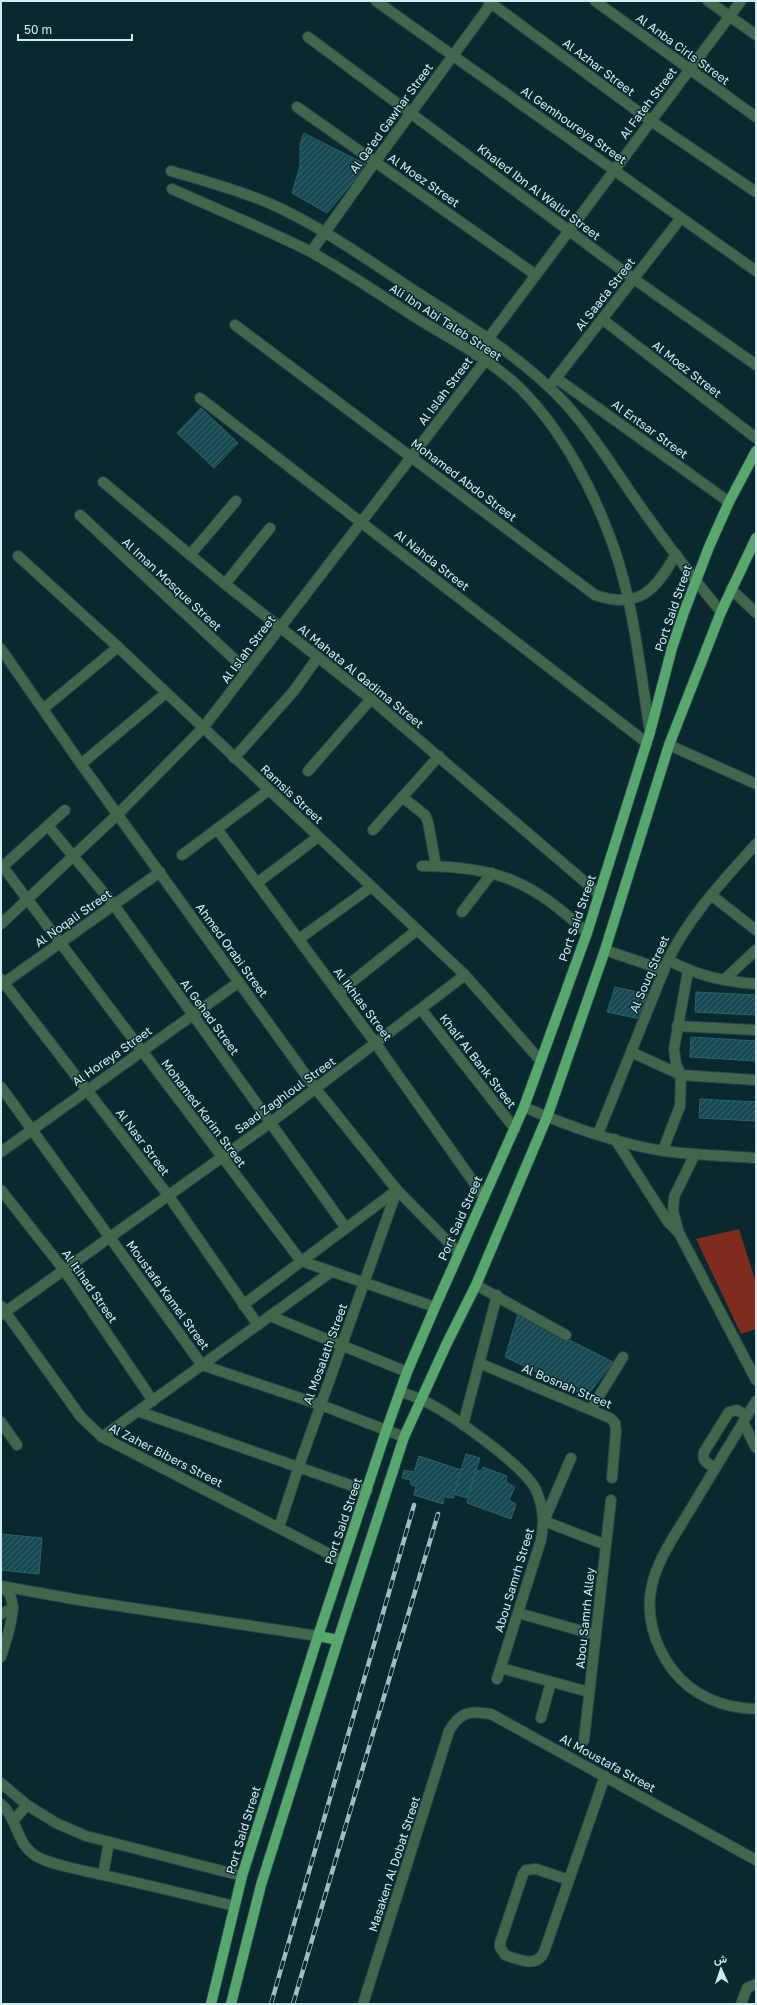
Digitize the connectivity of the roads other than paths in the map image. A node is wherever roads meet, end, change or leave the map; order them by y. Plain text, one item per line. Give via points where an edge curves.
1 (376, 1) edge
2 (596, 1) edge
3 (708, 1) edge
4 (741, 1) edge
5 (491, 2) edge
6 (729, 17) junction
7 (756, 35) edge
8 (308, 37) dead end
9 (453, 56) junction
10 (689, 70) junction
11 (297, 107) dead end
12 (411, 112) junction
13 (756, 117) edge
14 (651, 121) junction
15 (375, 162) junction
16 (614, 170) junction
17 (171, 171) dead end
18 (172, 189) dead end
19 (756, 192) edge
20 (681, 218) junction
21 (569, 231) junction
22 (324, 233) junction
23 (311, 252) junction
24 (756, 271) edge
25 (536, 275) junction
26 (634, 279) junction
27 (602, 319) junction
28 (235, 325) dead end
29 (489, 338) junction
30 (481, 358) junction
31 (756, 365) edge
32 (556, 378) junction
33 (549, 387) junction
34 (200, 398) dead end
35 (756, 438) edge
36 (756, 451) edge
37 (411, 457) junction
38 (103, 482) dead end
39 (236, 501) dead end
40 (729, 502) junction
41 (80, 515) dead end
42 (361, 522) junction
43 (270, 528) dead end
44 (756, 538) edge
45 (676, 554) junction
46 (190, 555) junction
47 (18, 556) dead end
48 (695, 580) junction
49 (225, 584) junction
50 (731, 589) junction
51 (628, 600) junction
52 (721, 612) junction
53 (756, 613) edge
54 (280, 628) junction
55 (118, 647) junction
56 (1, 649) edge
57 (318, 657) junction
58 (247, 671) junction
59 (166, 693) junction
60 (371, 699) junction
61 (43, 709) junction
62 (203, 728) junction
63 (650, 732) junction
64 (647, 742) junction
65 (669, 745) junction
66 (439, 756) junction
67 (234, 758) junction
68 (81, 764) junction
69 (308, 771) dead end
70 (756, 784) edge
71 (269, 790) junction
72 (402, 797) junction
73 (65, 810) dead end
74 (118, 814) junction
75 (48, 826) junction
76 (217, 829) junction
77 (373, 830) dead end
78 (318, 837) junction
79 (756, 844) edge
80 (182, 855) dead end
81 (73, 856) junction
82 (422, 866) dead end
83 (436, 866) junction
84 (2, 868) edge
85 (160, 872) junction
86 (492, 873) junction
87 (257, 884) junction
88 (371, 887) junction
89 (599, 894) junction
90 (711, 894) junction
91 (27, 900) junction
92 (114, 905) junction
93 (462, 912) dead end
94 (1, 924) edge
95 (417, 930) junction
96 (756, 930) edge
97 (587, 933) junction
98 (299, 939) junction
99 (60, 943) junction
100 (605, 950) junction
101 (756, 950) edge
102 (668, 960) junction
103 (664, 970) junction
104 (688, 971) junction
105 (465, 976) junction
106 (724, 980) junction
107 (2, 982) edge
108 (239, 982) junction
109 (756, 984) edge
110 (338, 993) junction
111 (421, 1009) junction
112 (192, 1015) junction
113 (677, 1026) junction
114 (756, 1030) edge
115 (376, 1044) junction
116 (141, 1051) junction
117 (631, 1052) junction
118 (540, 1060) junction
119 (681, 1075) junction
120 (756, 1080) edge
121 (1, 1087) edge
122 (316, 1089) junction
123 (87, 1090) junction
124 (524, 1107) junction
125 (546, 1117) junction
126 (270, 1123) junction
127 (32, 1129) junction
128 (515, 1129) junction
129 (598, 1134) junction
130 (615, 1139) junction
131 (663, 1150) junction
132 (1, 1152) edge
133 (695, 1154) junction
134 (221, 1158) junction
135 (756, 1158) edge
136 (1, 1190) edge
137 (397, 1190) junction
138 (168, 1195) junction
139 (484, 1197) junction
140 (346, 1228) junction
141 (679, 1233) junction
142 (110, 1237) junction
143 (459, 1254) junction
144 (301, 1262) junction
145 (64, 1270) junction
146 (331, 1272) junction
147 (364, 1284) junction
148 (476, 1285) junction
149 (497, 1295) junction
150 (244, 1305) junction
151 (435, 1307) junction
152 (2, 1311) edge
153 (270, 1316) junction
154 (258, 1325) junction
155 (566, 1335) dead end
156 (342, 1346) junction
157 (623, 1357) dead end
158 (479, 1363) junction
159 (202, 1364) junction
160 (408, 1372) junction
161 (756, 1380) edge
162 (400, 1392) junction
163 (421, 1399) junction
164 (153, 1401) junction
165 (756, 1401) edge
166 (321, 1406) junction
167 (591, 1409) junction
168 (140, 1412) junction
169 (745, 1419) junction
170 (1, 1422) edge
171 (463, 1425) junction
172 (386, 1431) junction
173 (102, 1437) junction
174 (404, 1437) junction
175 (17, 1445) dead end
176 (756, 1448) edge
177 (571, 1458) dead end
178 (299, 1466) junction
179 (715, 1468) junction
180 (612, 1478) dead end
181 (367, 1491) junction
182 (611, 1500) dead end
183 (544, 1521) junction
184 (279, 1527) junction
185 (606, 1545) junction
186 (343, 1561) junction
187 (1, 1587) edge
188 (14, 1608) junction
189 (518, 1612) junction
190 (1, 1614) edge
191 (596, 1635) junction
192 (318, 1636) junction
193 (338, 1640) junction
194 (1, 1657) edge
195 (501, 1668) junction
196 (497, 1679) dead end
197 (551, 1682) junction
198 (589, 1692) junction
199 (756, 1709) edge
200 (541, 1718) dead end
201 (449, 1731) joint
202 (584, 1740) dead end
203 (605, 1776) junction
204 (1, 1783) edge
205 (1, 1804) edge
206 (27, 1805) junction
207 (13, 1821) junction
208 (109, 1842) junction
209 (756, 1860) edge
210 (102, 1875) junction
211 (242, 1876) junction
212 (569, 1880) junction
213 (234, 1906) junction
214 (756, 1984) edge
215 (211, 2004) edge
216 (231, 2004) edge
217 (362, 2004) edge
218 (741, 2004) edge

1 - 9 street, Al Gemhoureya Street
2 - 10 street, Al Anba Cirls Street
3 - 6 street
4 - 6 street, Al Fateh Street
5 - 9 street, Al Qa'ed Gawhar Street
5 - 14 street, Al Azhar Street
6 - 7 street
6 - 10 street, Al Fateh Street
8 - 12 street, Khaled Ibn Al Walid Street
9 - 12 street, Al Qa'ed Gawhar Street
9 - 16 street, Al Gemhoureya Street
10 - 13 street, Al Anba Cirls Street
10 - 14 street, Al Fateh Street
11 - 15 street, Al Moez Street
12 - 15 street, Al Qa'ed Gawhar Street
12 - 21 street, Khaled Ibn Al Walid Street
14 - 16 street, Al Fateh Street
14 - 19 street, Al Azhar Street
15 - 22 street, Al Qa'ed Gawhar Street
15 - 25 street, Al Moez Street
16 - 20 street, Al Gemhoureya Street
16 - 21 street, Al Fateh Street
17 - 22 street, Ali Ibn Abi Taleb Street via 247,194
18 - 23 street, Ali Ibn Abi Taleb Street
20 - 24 street, Al Gemhoureya Street
20 - 26 street, Al Saada Street
21 - 25 street, Al Fateh Street
21 - 26 street, Khaled Ibn Al Walid Street
22 - 23 street, Al Qa'ed Gawhar Street
22 - 29 street, Ali Ibn Abi Taleb Street
23 - 30 street, Ali Ibn Abi Taleb Street
25 - 29 street, Al Fateh Street
26 - 27 street, Al Saada Street
26 - 31 street, Khaled Ibn Al Walid Street
27 - 32 street, Al Saada Street
27 - 35 street, Al Moez Street
28 - 37 street, Mohamed Abdo Street
29 - 30 street, Al Fateh Street
29 - 33 street, Ali Ibn Abi Taleb Street
30 - 37 street, Al Islah Street
30 - 51 street, Ali Ibn Abi Taleb Street via 518,387 534,404 551,425 572,459 606,527
32 - 33 street, Al Saada Street
32 - 40 street, Al Entsar Street
33 - 45 street, Ali Ibn Abi Taleb Street via 598,442
34 - 42 street, Al Nahda Street
36 - 40 main road, Port Said Street
37 - 42 street, Al Islah Street
37 - 51 street, Mohamed Abdo Street via 595,595 611,600
38 - 46 street, Al Mahata Al Qadima Street
39 - 46 street
40 - 48 main road, Port Said Street
41 - 58 street, Al Iman Mosque Street
42 - 54 street, Al Islah Street
42 - 64 street, Al Nahda Street
43 - 49 street
44 - 50 main road
45 - 48 street, Ali Ibn Abi Taleb Street
45 - 51 street, Mohamed Abdo Street via 654,588 642,596
46 - 49 street, Al Mahata Al Qadima Street
47 - 55 street, Ramsis Street
48 - 52 street, Ali Ibn Abi Taleb Street
48 - 63 main road, Port Said Street via 672,648
49 - 54 street, Al Mahata Al Qadima Street
50 - 52 main road
50 - 53 street
51 - 63 street, Ali Ibn Abi Taleb Street
52 - 65 main road
54 - 57 street, Al Mahata Al Qadima Street
54 - 58 street, Al Islah Street
55 - 59 street, Ramsis Street
55 - 61 street
56 - 61 street, Ahmed Orabi Street
57 - 60 street, Al Mahata Al Qadima Street
57 - 67 street via 265,726
58 - 62 street, Al Islah Street
59 - 62 street, Ramsis Street
59 - 68 street
60 - 66 street, Al Mahata Al Qadima Street
60 - 69 street
61 - 68 street, Ahmed Orabi Street
62 - 67 street, Ramsis Street
62 - 74 street, Al Islah Street
63 - 64 main road, Port Said Street
64 - 89 main road, Port Said Street
65 - 70 street
65 - 100 main road
66 - 72 street
66 - 89 street, Al Mahata Al Qadima Street
67 - 71 street, Ramsis Street
68 - 74 street, Ahmed Orabi Street
71 - 76 street
71 - 78 street, Ramsis Street
72 - 77 street
72 - 83 street via 425,815
73 - 75 street
74 - 81 street, Al Islah Street
74 - 85 street, Ahmed Orabi Street
75 - 81 street, Al Gehad Street
75 - 84 street
76 - 80 street
76 - 87 street, Al Ikhlas Street
78 - 87 street
78 - 88 street, Ramsis Street
79 - 90 street, Al Souq Street
81 - 91 street, Al Islah Street
81 - 92 street, Al Gehad Street
82 - 83 street
83 - 86 street
84 - 91 street, Mohamed Karim Street
85 - 92 street, Al Noqali Street
85 - 108 street, Ahmed Orabi Street
86 - 93 street
86 - 97 street via 522,884 545,897
87 - 98 street, Al Ikhlas Street
88 - 95 street, Ramsis Street
88 - 98 street
89 - 97 main road, Port Said Street
90 - 96 street
90 - 102 street, Al Souq Street via 690,920
91 - 94 street, Al Islah Street
91 - 99 street, Mohamed Karim Street
92 - 99 street, Al Noqali Street
92 - 112 street, Al Gehad Street
95 - 105 street, Ramsis Street
95 - 110 street
97 - 118 main road, Port Said Street
98 - 110 street, Al Ikhlas Street
99 - 107 street, Al Noqali Street
99 - 116 street, Mohamed Karim Street
100 - 103 street
100 - 125 main road
101 - 106 street
102 - 103 street, Al Souq Street
102 - 104 street
103 - 117 street, Al Souq Street
104 - 106 street
104 - 113 street
105 - 111 street, Saad Zaghloul Street
105 - 118 street, Ramsis Street
106 - 109 street
107 - 123 street, Al Nasr Street
108 - 112 street, Al Horeya Street
108 - 122 street, Ahmed Orabi Street
110 - 115 street, Al Ikhlas Street
111 - 115 street, Saad Zaghloul Street
111 - 128 street, Khalf Al Bank Street
112 - 116 street, Al Horeya Street
112 - 126 street, Al Gehad Street
113 - 114 street
113 - 119 street via 674,1049
115 - 122 street, Saad Zaghloul Street
115 - 139 street, Al Ikhlas Street
116 - 123 street, Al Horeya Street
116 - 134 street, Mohamed Karim Street
117 - 119 street
117 - 129 street, Al Souq Street
118 - 124 main road, Port Said Street
119 - 120 street
119 - 131 street via 680,1106
121 - 127 street, Moustafa Kamel Street
122 - 126 street, Saad Zaghloul Street
122 - 137 street, Ahmed Orabi Street
123 - 127 street, Al Horeya Street
123 - 138 street, Al Nasr Street
124 - 125 street
124 - 128 main road, Port Said Street
125 - 129 street
125 - 148 main road
126 - 134 street, Saad Zaghloul Street
126 - 140 street, Al Gehad Street
127 - 132 street, Al Horeya Street
127 - 142 street, Moustafa Kamel Street
128 - 139 main road, Port Said Street
129 - 130 street
130 - 131 street
130 - 141 street via 668,1222
131 - 133 street
133 - 135 street
133 - 141 street via 674,1197 673,1211
134 - 138 street, Saad Zaghloul Street
134 - 144 street, Mohamed Karim Street
136 - 145 street, Al Itihad Street
137 - 140 street
137 - 143 street, Ahmed Orabi Street
137 - 147 street, Al Mosalath Street
138 - 142 street, Saad Zaghloul Street
138 - 150 street, Al Nasr Street
139 - 143 main road, Port Said Street
140 - 144 street
141 - 161 street
142 - 145 street, Saad Zaghloul Street
142 - 159 street, Moustafa Kamel Street
143 - 151 main road, Port Said Street
144 - 146 street
144 - 150 street
145 - 152 street, Saad Zaghloul Street
145 - 164 street, Al Itihad Street
146 - 147 street
146 - 153 street
147 - 151 street
147 - 156 street, Al Mosalath Street
148 - 149 street
148 - 163 main road
149 - 155 street
149 - 158 street
150 - 154 street, Al Nasr Street
151 - 160 main road, Port Said Street
152 - 173 street, Al Zaher Bibers Street via 81,1417
153 - 154 street
153 - 156 street
154 - 159 street
156 - 160 street
156 - 166 street, Al Mosalath Street
157 - 167 street
158 - 167 street, Al Bosnah Street
158 - 171 street
159 - 164 street
159 - 166 street, Moustafa Kamel Street
160 - 162 main road, Port Said Street
162 - 163 street, Abou Samrh Street
162 - 172 main road, Port Said Street
163 - 171 street, Abou Samrh Street
163 - 174 main road
164 - 168 street
165 - 169 street
166 - 172 street, Moustafa Kamel Street
166 - 178 street, Al Mosalath Street
167 - 180 street, Al Bosnah Street via 615,1423
168 - 173 street
168 - 178 street
169 - 176 street
169 - 179 street
169 - 179 street via 741,1411 733,1410 726,1415 703,1455 705,1462
170 - 175 street
171 - 183 street, Abou Samrh Street via 526,1474 536,1489
172 - 174 street, Moustafa Kamel Street
172 - 181 main road, Port Said Street
173 - 184 street, Al Zaher Bibers Street
174 - 193 main road
177 - 183 street
178 - 181 street
178 - 184 street, Al Mosalath Street
179 - 199 street via 661,1558 651,1587 650,1618 658,1647 666,1661 686,1684 712,1700 741,1708
181 - 186 main road, Port Said Street
182 - 185 street, Abou Samrh Alley
183 - 185 street
183 - 189 street, Abou Samrh Street via 541,1540
184 - 186 street, Al Zaher Bibers Street
185 - 191 street, Abou Samrh Alley
186 - 192 main road, Port Said Street
187 - 188 street via 12,1597
187 - 192 street
188 - 190 street
188 - 194 street
189 - 191 street
189 - 195 street, Abou Samrh Street
191 - 198 street, Abou Samrh Alley
192 - 193 main road
192 - 211 main road, Port Said Street
193 - 216 main road via 261,1885
195 - 196 street, Abou Samrh Street
195 - 197 street
197 - 198 street
197 - 200 street
198 - 202 street, Abou Samrh Alley
201 - 203 street, Al Moustafa Street via 455,1721 465,1714 476,1711 491,1714
201 - 217 street, Masaken Al Dobat Street
203 - 209 street, Al Moustafa Street
203 - 212 street
204 - 206 street
205 - 207 street
206 - 207 street
206 - 208 street via 56,1823 86,1836
207 - 210 street via 24,1847 37,1857
208 - 210 street
208 - 211 street
210 - 213 street
211 - 213 main road, Port Said Street
212 - 212 street via 539,1960 531,1962 505,1955 500,1943 526,1870 536,1868
213 - 215 main road, Port Said Street
214 - 218 street via 746,1988

